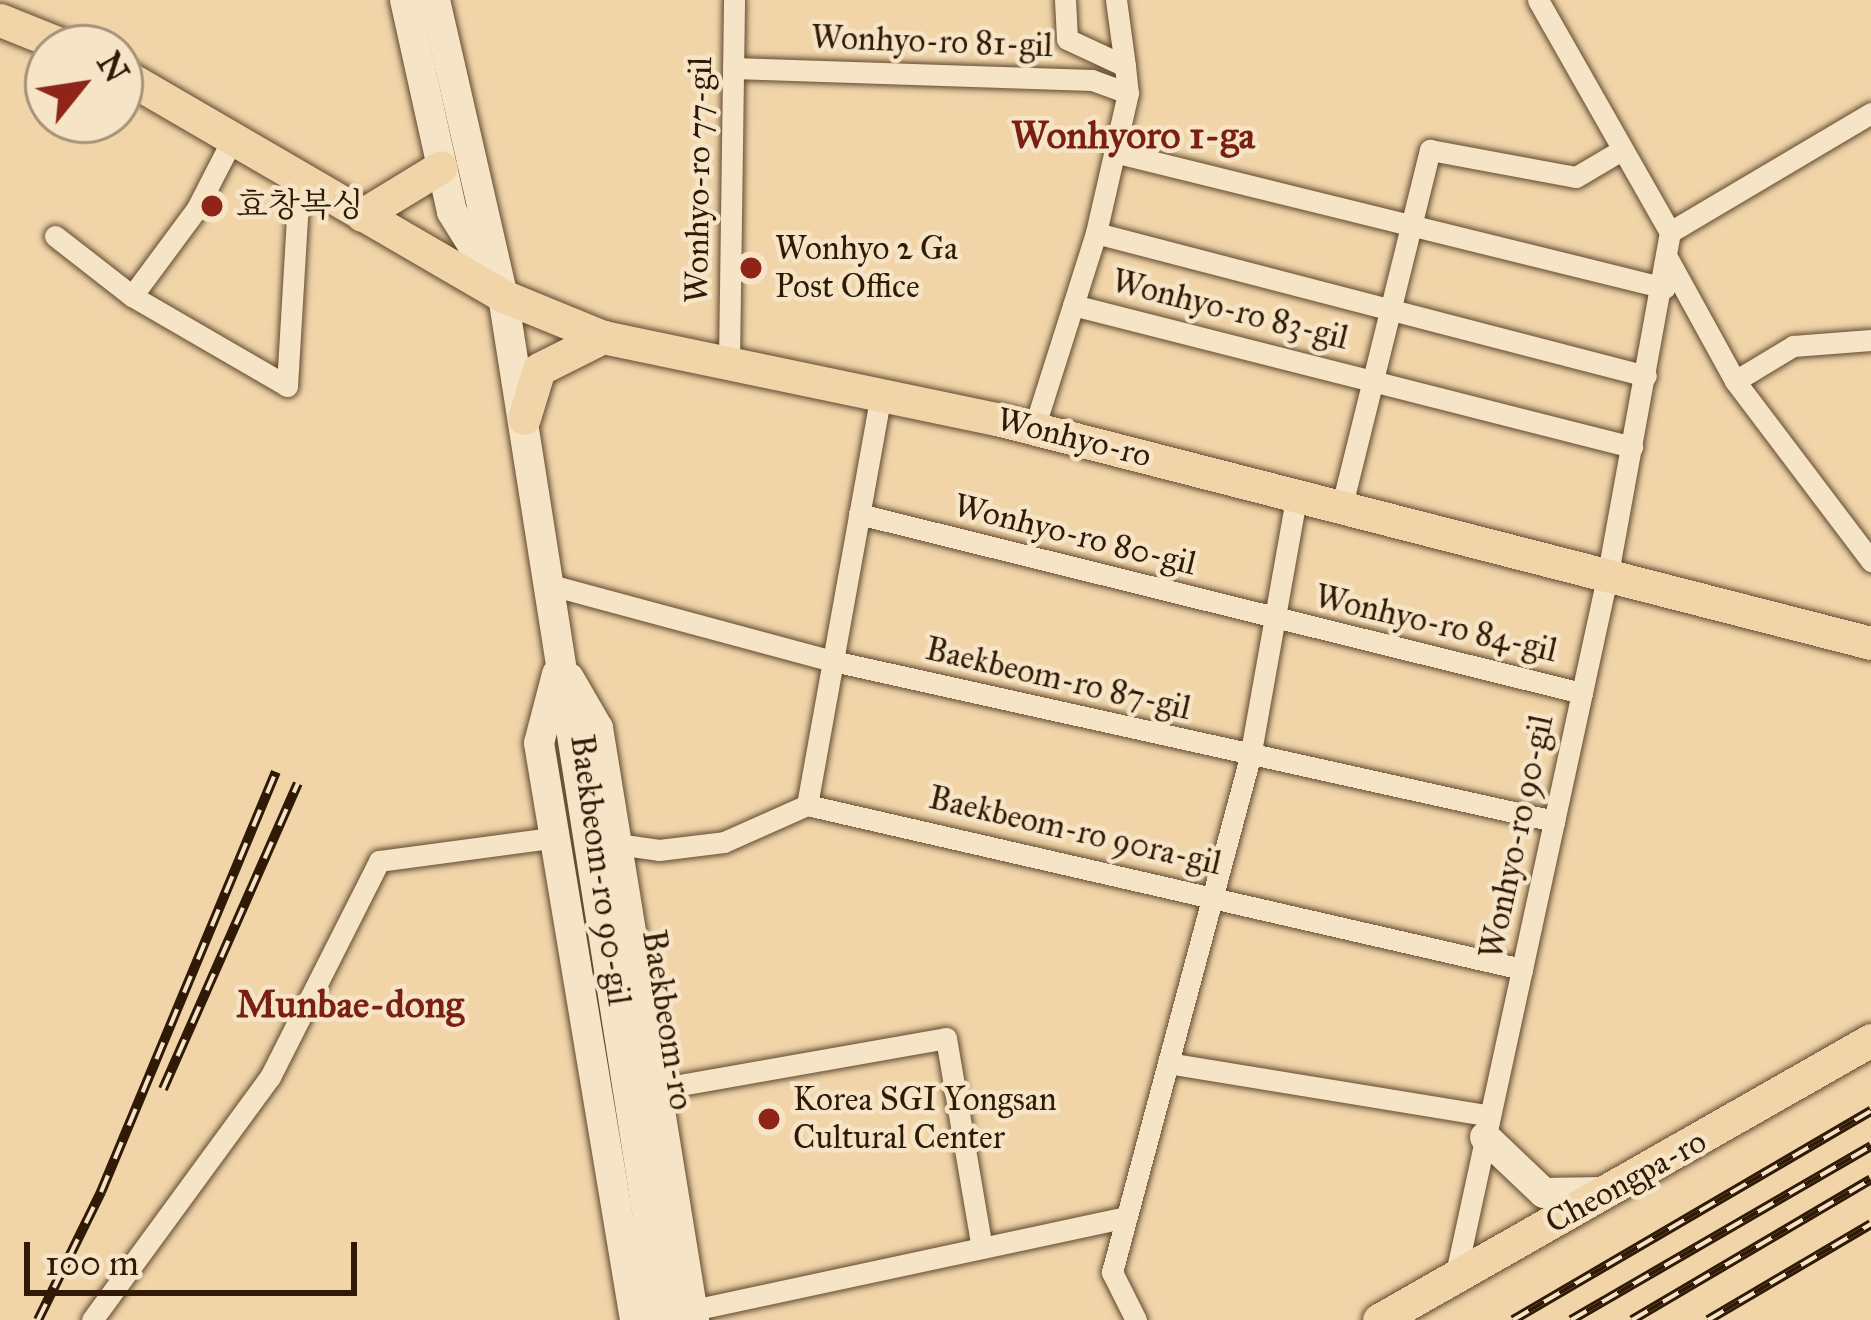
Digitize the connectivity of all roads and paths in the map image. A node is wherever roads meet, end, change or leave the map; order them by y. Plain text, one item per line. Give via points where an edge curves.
1 (406, 0) edge
2 (435, 0) edge
3 (734, 0) edge
4 (1064, 0) edge
5 (1115, 0) edge
6 (1538, 0) edge
7 (1125, 66) junction
8 (733, 68) junction
9 (144, 86) edge
10 (1127, 93) junction
11 (1871, 113) edge
12 (234, 136) junction
13 (447, 149) junction
14 (1621, 151) junction
15 (1118, 153) junction
16 (299, 181) junction
17 (362, 215) junction
18 (1409, 221) junction
19 (1670, 232) junction
20 (1096, 233) junction
21 (55, 236) dead end
22 (1668, 260) junction
23 (1665, 288) junction
24 (132, 296) junction
25 (503, 296) junction
26 (1073, 305) junction
27 (1388, 308) junction
28 (603, 337) junction
29 (1871, 340) edge
30 (729, 361) junction
31 (1646, 376) junction
32 (1371, 379) junction
33 (1736, 381) junction
34 (880, 394) junction
35 (524, 418) junction
36 (1034, 428) junction
37 (1632, 447) junction
38 (1297, 494) junction
39 (1342, 505) junction
40 (859, 514) junction
41 (1871, 561) edge
42 (1608, 573) junction
43 (551, 585) junction
44 (1275, 620) junction
45 (1871, 643) edge
46 (832, 661) junction
47 (560, 662) junction
48 (1582, 693) junction
49 (1250, 757) junction
50 (807, 805) junction
51 (1554, 821) junction
52 (552, 838) junction
53 (617, 844) junction
54 (1213, 896) junction
55 (1522, 969) junction
56 (1871, 1040) edge
57 (1168, 1063) junction
58 (657, 1089) junction
59 (1488, 1126) junction
60 (1610, 1191) junction
61 (1126, 1217) junction
62 (982, 1248) junction
63 (1455, 1278) junction
64 (682, 1318) edge
65 (92, 1320) edge
66 (634, 1320) edge
67 (1136, 1320) edge
68 (1379, 1320) edge

1 - 13 main road, Baekbeom-ro
2 - 13 main road, Baekbeom-ro
3 - 8 street, Wonhyo-ro 77-gil
4 - 7 street, Wonhyo-ro 81-gil via 1067,39
5 - 7 street
6 - 14 street
7 - 10 street
8 - 10 street, Wonhyo-ro 81-gil via 1092,80
8 - 30 street, Wonhyo-ro 77-gil
9 - 12 main road, Wonhyo-ro
10 - 15 street
11 - 19 street
12 - 16 main road, Wonhyo-ro
12 - 24 street via 196,208
13 - 17 main road
13 - 25 main road, Baekbeom-ro
14 - 18 street, Wonhyo-ro 83-gil via 1576,178 1430,150
14 - 19 street
15 - 18 street
15 - 20 street
16 - 17 main road, Wonhyo-ro
16 - 24 street via 287,386
17 - 25 main road, Wonhyo-ro
18 - 23 street
18 - 27 street, Wonhyo-ro 83-gil
19 - 22 street, Wonhyo-ro 90-gil
20 - 26 street
20 - 27 street, Wonhyo-ro 83-gil
21 - 24 street
22 - 23 street, Wonhyo-ro 90-gil
22 - 33 street
23 - 31 street, Wonhyo-ro 90-gil
25 - 28 main road, Wonhyo-ro
25 - 35 main road, Baekbeom-ro
26 - 32 street, Wonhyo-ro 83-gil
26 - 36 street
27 - 31 street
27 - 32 street, Wonhyo-ro 83-gil
28 - 30 main road, Wonhyo-ro
28 - 35 main road via 539,369
29 - 33 street via 1793,346
30 - 34 main road, Wonhyo-ro
31 - 37 street, Wonhyo-ro 90-gil
32 - 37 street
32 - 39 street, Wonhyo-ro 83-gil
33 - 41 street
34 - 36 main road, Wonhyo-ro
34 - 40 street
35 - 43 main road, Baekbeom-ro
36 - 38 main road, Wonhyo-ro
37 - 42 street, Wonhyo-ro 90-gil
38 - 39 main road, Wonhyo-ro
38 - 44 street, Wonhyo-ro 84-gil
39 - 42 main road, Wonhyo-ro
40 - 44 street, Wonhyo-ro 80-gil
40 - 46 street
42 - 45 main road, Wonhyo-ro
42 - 48 street, Wonhyo-ro 90-gil
43 - 46 street, Baekbeom-ro 87-gil
43 - 47 main road, Baekbeom-ro
44 - 48 street, Wonhyo-ro 84-gil
44 - 49 street, Wonhyo-ro 84-gil
46 - 49 street, Baekbeom-ro 87-gil
46 - 50 street
47 - 52 main road, Baekbeom-ro 90-gil via 539,742
47 - 53 main road, Baekbeom-ro 90-gil via 598,728
47 - 64 main road, Baekbeom-ro
48 - 51 street, Wonhyo-ro 90-gil
49 - 51 street, Baekbeom-ro 87-gil
49 - 54 street, Wonhyo-ro 84-gil
50 - 53 street via 724,842 659,850
50 - 54 street, Baekbeom-ro 90ra-gil
51 - 55 street, Wonhyo-ro 90-gil
52 - 65 street via 379,861 270,1077
52 - 66 main road, Baekbeom-ro 90-gil
53 - 58 main road, Baekbeom-ro 90-gil
54 - 55 street, Baekbeom-ro 90ra-gil
54 - 57 street
55 - 59 street, Wonhyo-ro 90-gil
56 - 60 main road, Cheongpa-ro
57 - 59 street
57 - 61 street
58 - 62 street via 946,1038
58 - 64 main road, Baekbeom-ro 90-gil
59 - 60 main road via 1544,1193
59 - 63 street, Wonhyo-ro 90-gil
60 - 63 main road, Cheongpa-ro
61 - 62 street
61 - 67 street via 1112,1272
62 - 64 street
63 - 68 main road, Cheongpa-ro

